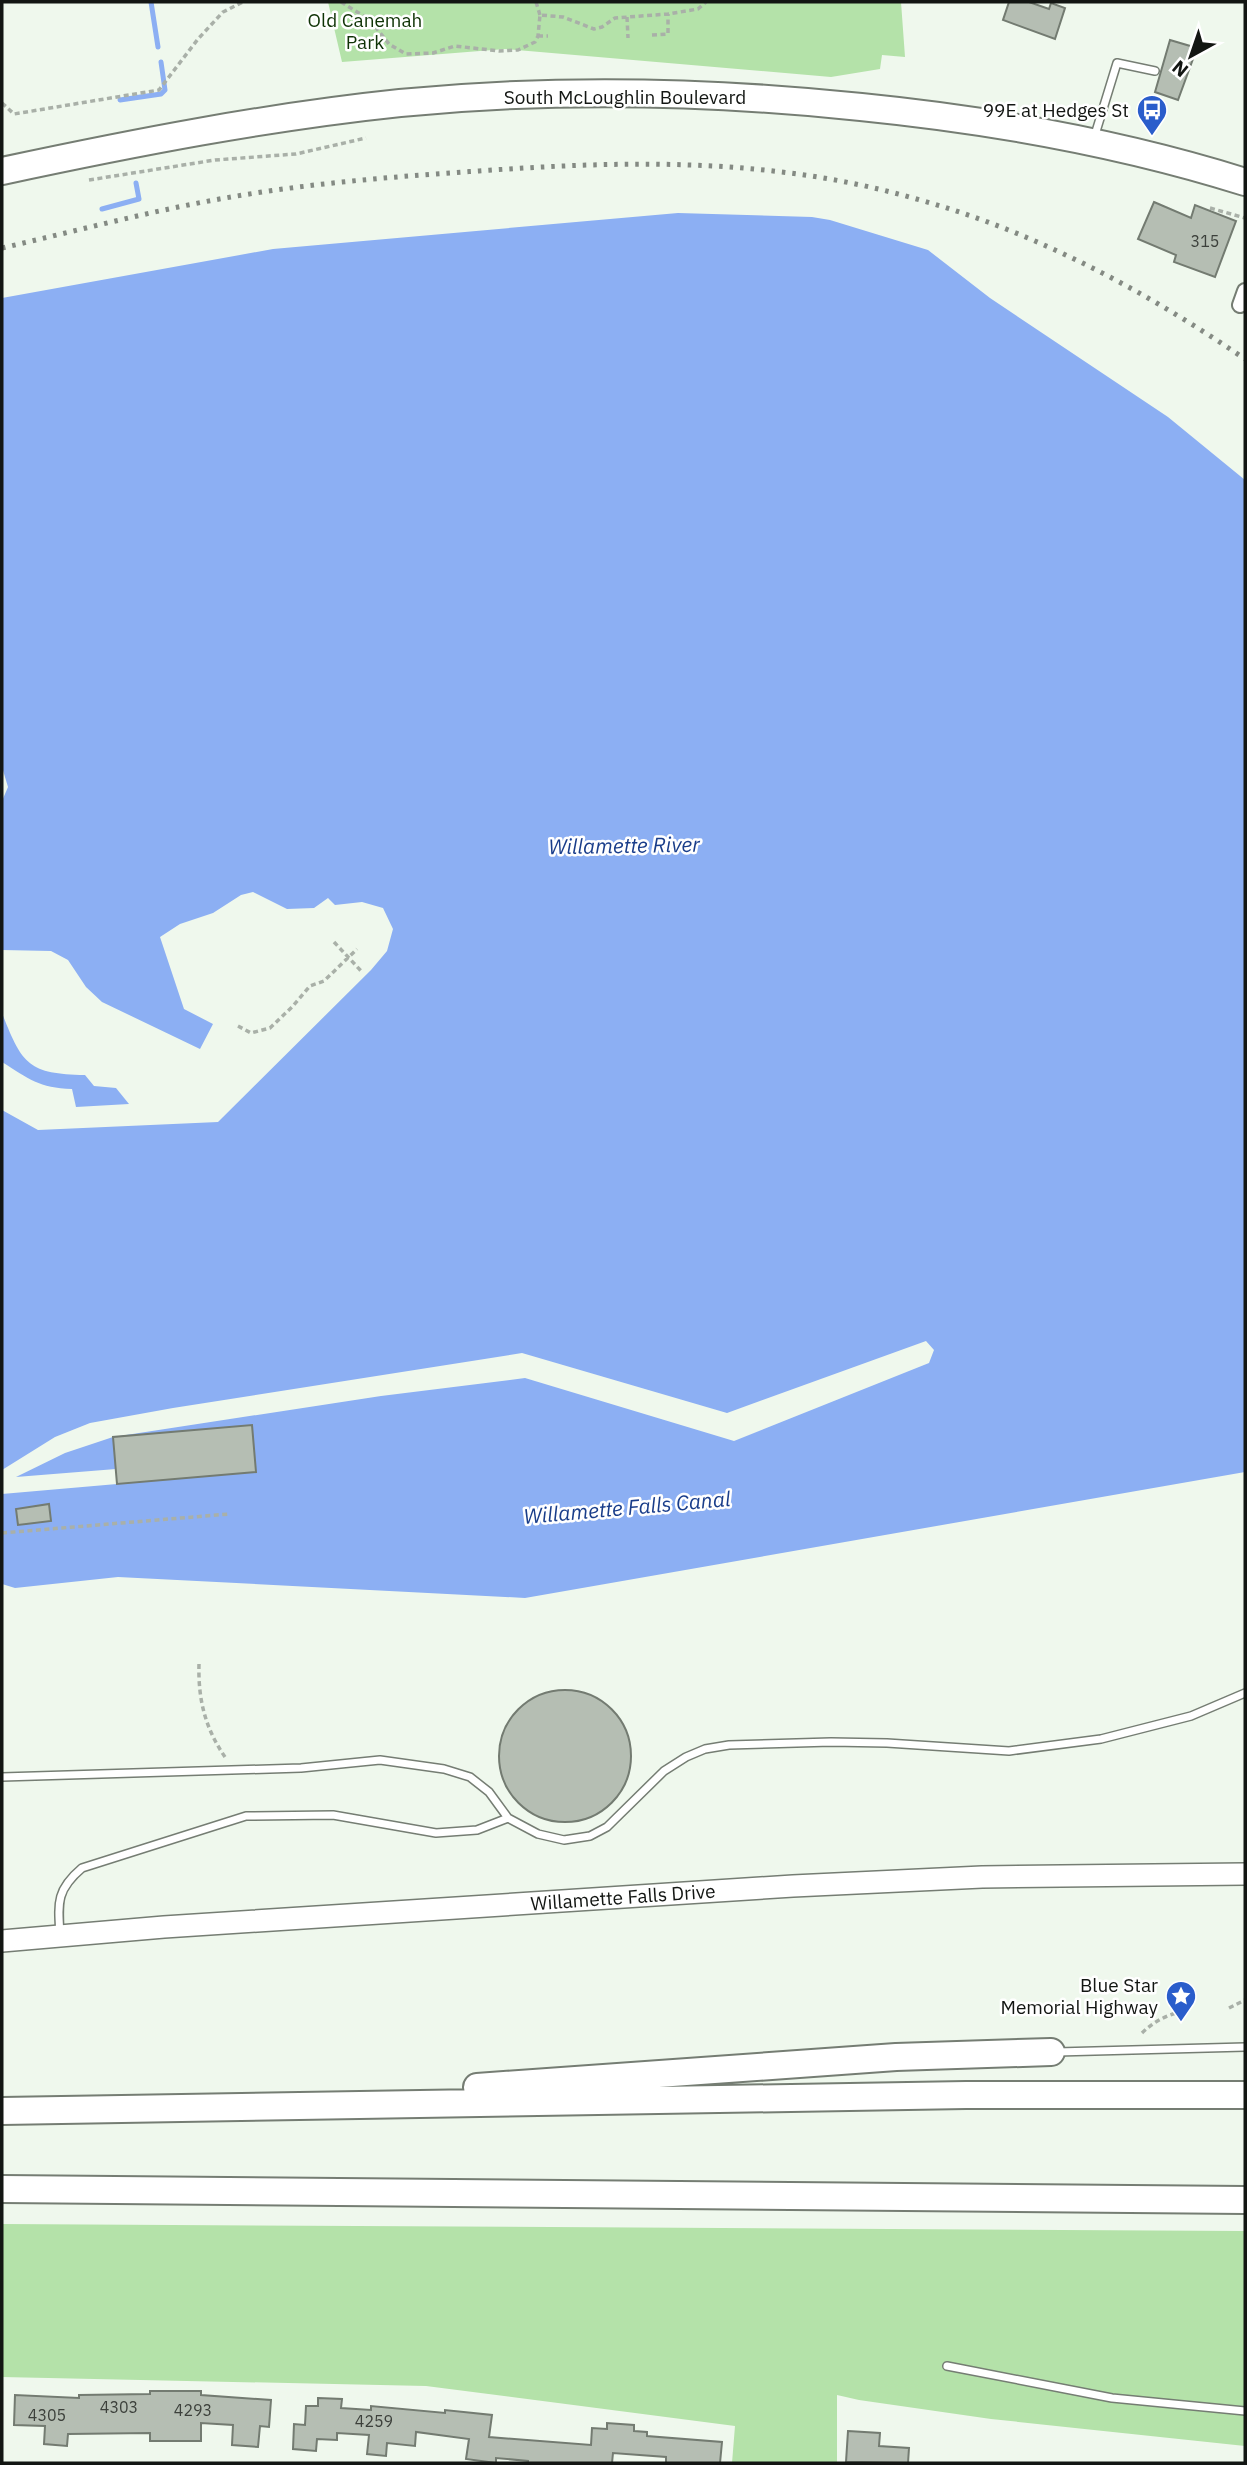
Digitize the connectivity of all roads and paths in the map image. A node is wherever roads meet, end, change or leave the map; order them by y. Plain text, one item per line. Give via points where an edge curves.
1 (243, 2) edge
2 (341, 2) edge
3 (536, 2) edge
4 (706, 2) edge
5 (668, 14) junction
6 (540, 15) junction
7 (627, 17) junction
8 (652, 35) dead end
9 (538, 36) junction
10 (548, 36) dead end
11 (628, 38) dead end
12 (1155, 71) dead end
13 (2, 103) edge
14 (366, 138) dead end
15 (1093, 142) junction
16 (2, 171) edge
17 (89, 180) dead end
18 (1245, 182) edge
19 (1210, 208) dead end
20 (1245, 218) edge
21 (334, 942) dead end
22 (357, 949) dead end
23 (349, 957) junction
24 (363, 973) dead end
25 (238, 1026) dead end
26 (229, 1514) dead end
27 (2, 1533) edge
28 (199, 1664) dead end
29 (1245, 1693) edge
30 (234, 1770) junction
31 (2, 1777) edge
32 (508, 1818) junction
33 (1245, 1874) edge
34 (60, 1936) junction
35 (2, 1941) edge
36 (1245, 2000) edge
37 (1229, 2008) dead end
38 (1189, 2010) dead end
39 (1142, 2032) dead end
40 (1245, 2047) edge
41 (1051, 2052) joint
42 (1245, 2095) edge
43 (175, 2108) junction
44 (2, 2111) edge
45 (2, 2189) edge
46 (1245, 2200) edge
47 (947, 2366) dead end
48 (1245, 2410) edge

1 - 13 path via 223,12 159,90 14,114
2 - 9 path via 370,20 389,44 406,54 456,46 518,50
3 - 6 path
4 - 5 path via 698,9
5 - 7 path
5 - 8 path via 668,34
6 - 7 path via 563,17 594,29
6 - 9 path
7 - 11 path
9 - 10 path
12 - 15 lane via 1117,62
14 - 17 path via 296,154 215,160
15 - 16 highway, South McLoughlin Boulevard via 912,112 782,99 514,95 323,113 192,133
15 - 18 highway, South McLoughlin Boulevard
19 - 20 path
21 - 23 path
22 - 23 path
23 - 24 path
23 - 25 path via 324,981 310,986 270,1028 250,1032
26 - 27 path
28 - 30 path via 198,1687 206,1723
29 - 32 lane via 1191,1716 1114,1736 1009,1751 831,1742 705,1749 664,1771 607,1827 590,1836 564,1840 538,1834
30 - 31 lane
30 - 32 lane via 380,1760 444,1769 470,1777 489,1792
32 - 34 lane via 477,1830 436,1833 333,1815 246,1816 82,1868 67,1881 58,1902
33 - 34 street, Willamette Falls Drive via 982,1877 793,1886
34 - 35 street, Willamette Falls Drive
36 - 37 path
38 - 39 path via 1151,2023
40 - 41 lane
41 - 43 highway via 882,2058
42 - 43 highway
43 - 44 highway
45 - 46 highway
47 - 48 lane via 1112,2398

